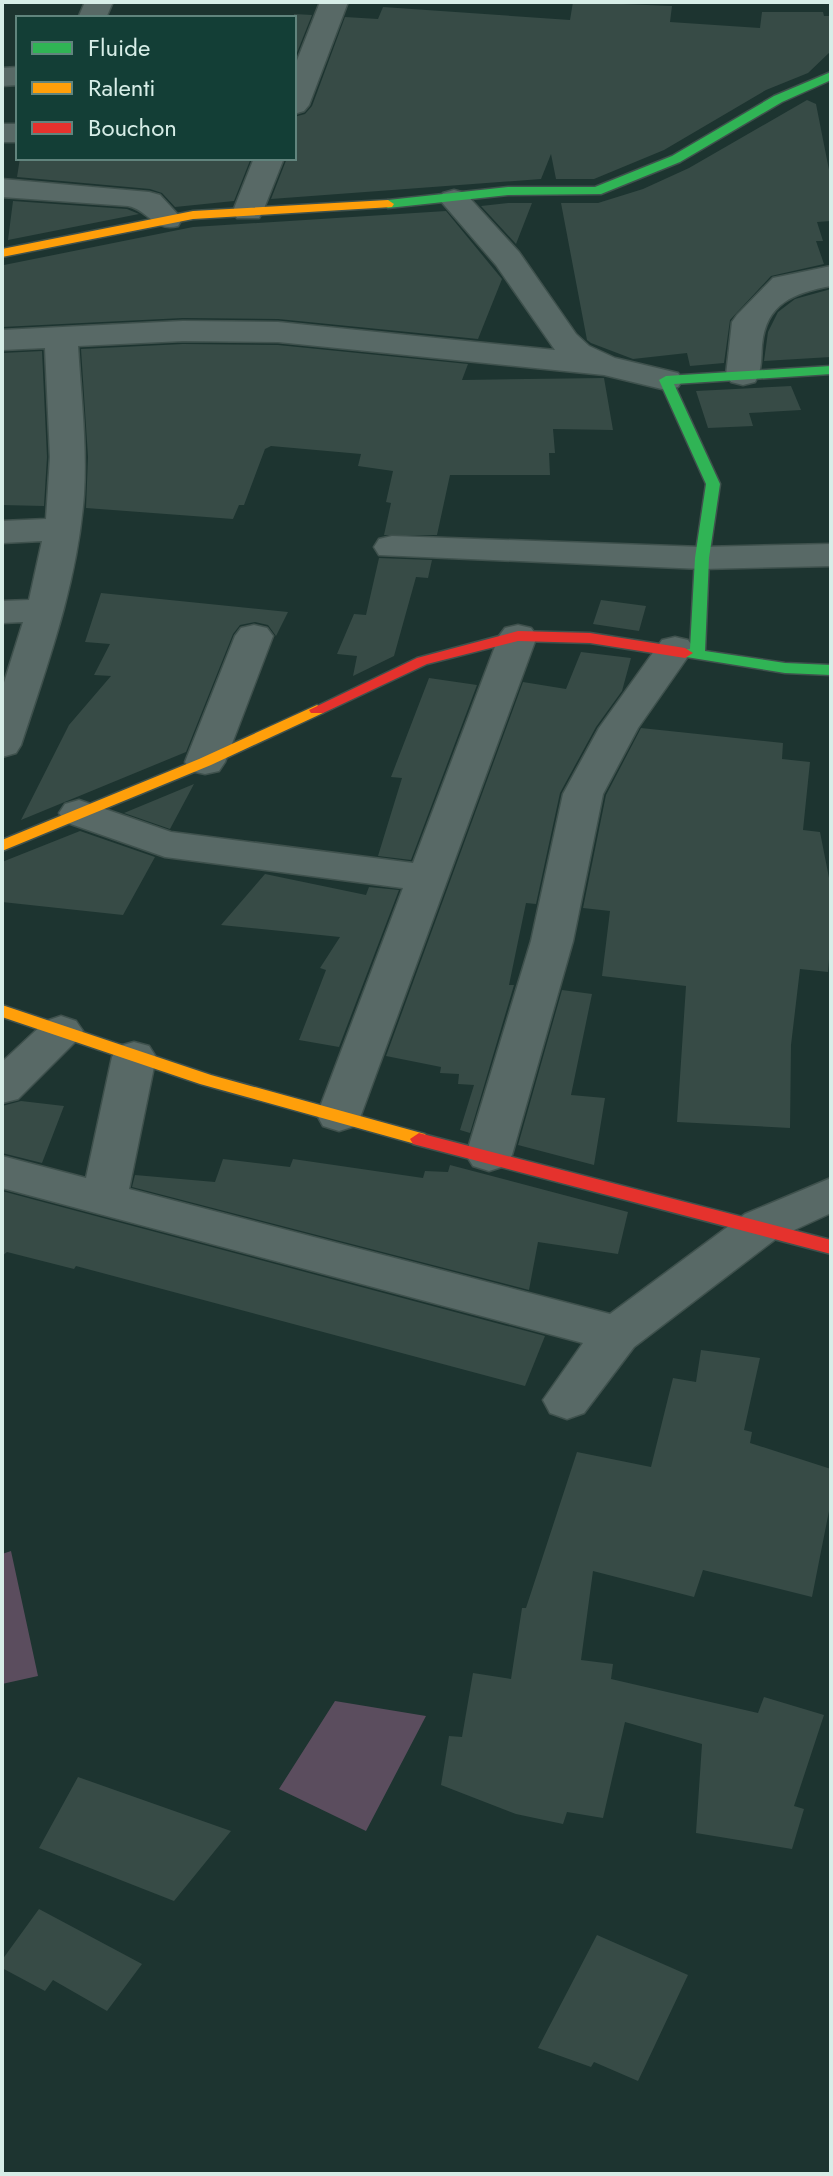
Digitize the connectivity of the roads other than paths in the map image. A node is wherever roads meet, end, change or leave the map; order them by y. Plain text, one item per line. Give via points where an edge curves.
1 (334, 2) edge
2 (831, 76) edge
3 (296, 97) edge
4 (267, 160) edge
5 (2, 188) edge
6 (454, 199) junction
7 (248, 211) junction
8 (167, 219) junction
9 (2, 253) edge
10 (831, 276) edge
11 (61, 338) junction
12 (2, 340) edge
13 (604, 365) junction
14 (831, 370) edge
15 (743, 375) junction
16 (666, 380) junction
17 (62, 529) junction
18 (2, 532) edge
19 (392, 547) dead end
20 (831, 555) edge
21 (702, 558) junction
22 (44, 610) junction
23 (2, 612) edge
24 (254, 636) dead end
25 (518, 636) junction
26 (686, 650) junction
27 (831, 670) edge
28 (11, 690) edge
29 (2, 745) edge
30 (205, 762) junction
31 (79, 813) junction
32 (2, 846) edge
33 (428, 878) junction
34 (2, 1011) edge
35 (61, 1031) junction
36 (134, 1057) junction
37 (2, 1088) edge
38 (339, 1115) junction
39 (489, 1155) junction
40 (2, 1172) edge
41 (831, 1194) edge
42 (104, 1200) junction
43 (761, 1226) junction
44 (831, 1247) edge
45 (617, 1334) junction
46 (567, 1400) dead end

1 - 3 street
2 - 6 street via 778,99 708,143 631,180 597,191 508,191
4 - 7 street
5 - 8 street via 128,197 149,201
6 - 7 street
6 - 13 street via 508,259 564,341
7 - 8 street
8 - 9 street
10 - 15 street via 784,285 748,322
11 - 12 street
11 - 13 street via 278,332
11 - 17 street via 68,449
13 - 16 street
14 - 15 street
15 - 16 street
16 - 21 street via 713,484
17 - 18 street
17 - 22 street
19 - 21 street
20 - 21 street
21 - 26 street
22 - 23 street
22 - 28 street
24 - 30 street
25 - 26 street
25 - 30 street via 422,661
25 - 33 street
26 - 27 street via 785,668
26 - 39 street via 627,715 576,815 549,948
28 - 29 street
30 - 31 street
31 - 32 street
31 - 33 street via 165,844
33 - 38 street
34 - 35 street
35 - 36 street
35 - 37 street
36 - 38 street via 221,1086
36 - 42 street
38 - 39 street
39 - 43 street
40 - 42 street
41 - 43 street
42 - 45 street
43 - 44 street
43 - 45 street
45 - 46 street

